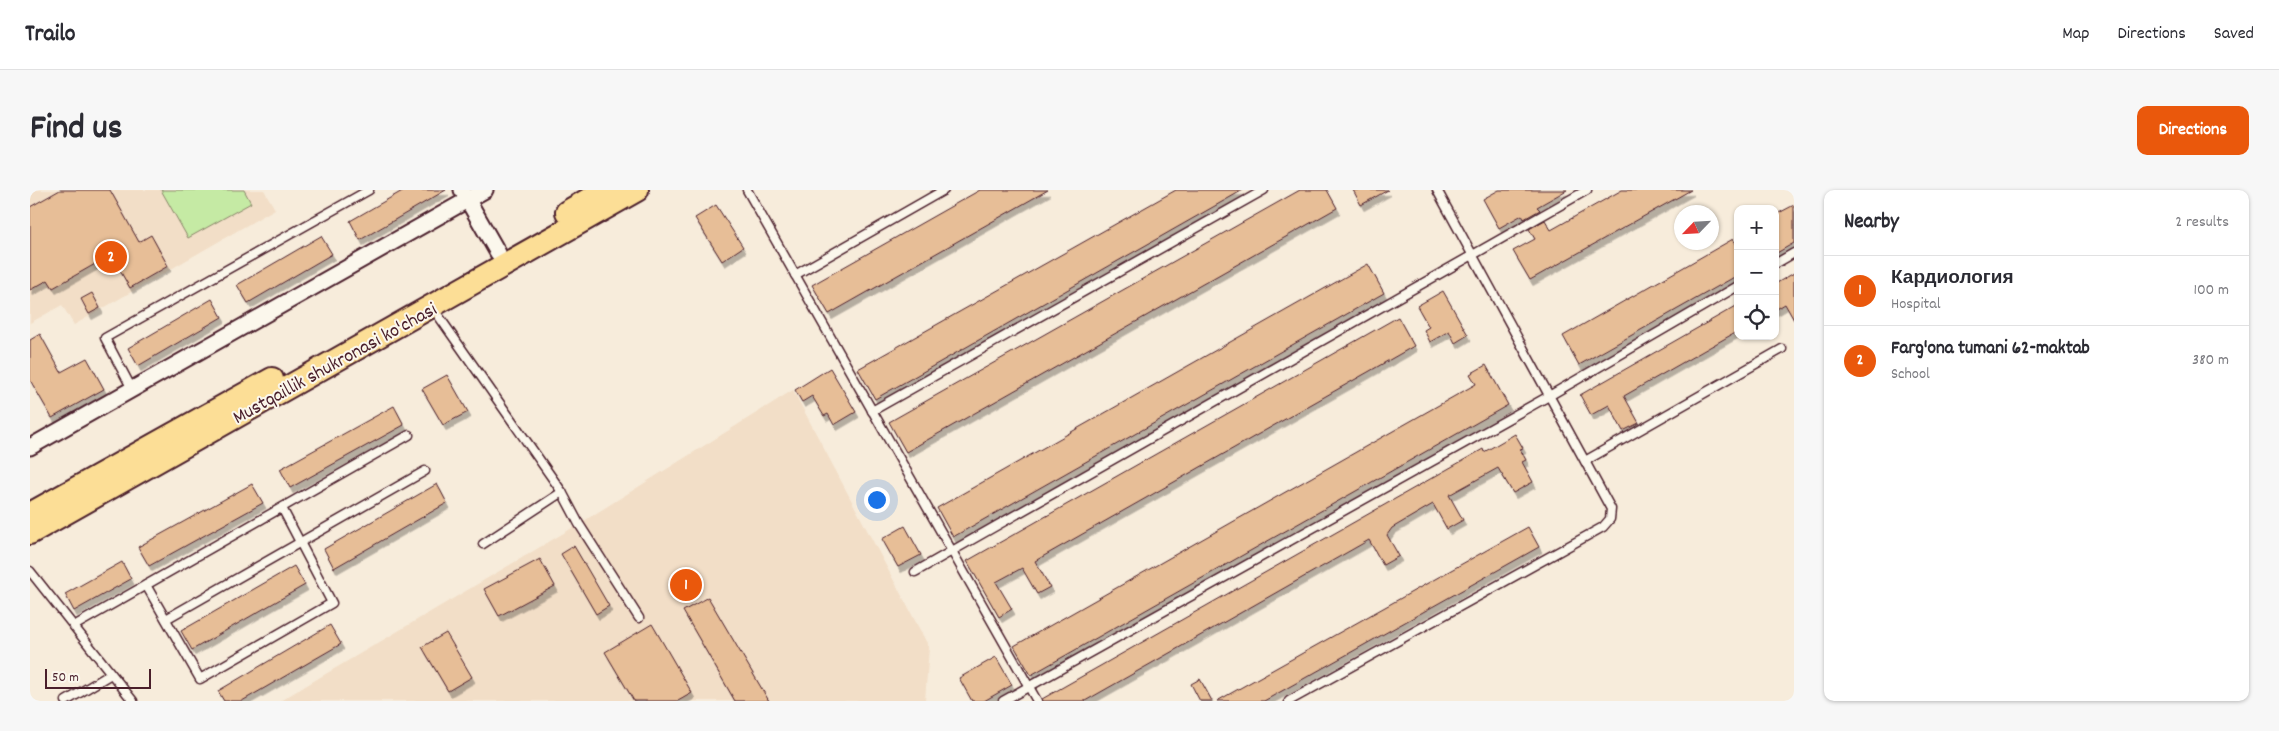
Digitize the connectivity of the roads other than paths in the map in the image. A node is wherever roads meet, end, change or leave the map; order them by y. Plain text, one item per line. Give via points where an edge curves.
1 (368, 190) edge
2 (485, 190) edge
3 (605, 190) edge
4 (637, 190) edge
5 (747, 190) edge
6 (944, 190) edge
7 (1264, 190) edge
8 (1437, 190) edge
9 (1587, 190) edge
10 (465, 195) edge
11 (498, 253) junction
12 (1794, 253) edge
13 (1472, 254) junction
14 (1779, 262) edge
15 (795, 276) junction
16 (1734, 288) edge
17 (432, 306) junction
18 (1782, 349) dead end
19 (132, 390) junction
20 (1549, 396) junction
21 (872, 412) junction
22 (409, 435) dead end
23 (30, 447) edge
24 (1584, 461) junction
25 (424, 471) dead end
26 (562, 492) junction
27 (282, 508) junction
28 (30, 514) edge
29 (30, 533) edge
30 (300, 542) junction
31 (484, 544) dead end
32 (952, 550) junction
33 (30, 571) edge
34 (915, 572) dead end
35 (146, 585) junction
36 (640, 618) dead end
37 (166, 619) junction
38 (74, 626) junction
39 (110, 674) junction
40 (1030, 687) junction
41 (66, 701) edge
42 (132, 701) edge
43 (1003, 701) edge
44 (1037, 701) edge
45 (1288, 701) edge

1 - 19 lane via 105,338
2 - 10 street
3 - 11 main road, Mustqaillik shukronasi ko'chasi
4 - 17 main road, Mustqaillik shukronasi ko'chasi
5 - 15 lane
6 - 15 lane
7 - 21 lane
8 - 13 lane
9 - 13 lane
10 - 11 street
10 - 19 street
11 - 28 main road, Mustqaillik shukronasi ko'chasi
12 - 14 lane
13 - 20 lane
13 - 32 lane
15 - 21 lane
16 - 20 lane
17 - 26 lane
17 - 29 main road, Mustqaillik shukronasi ko'chasi
18 - 24 lane
19 - 23 street
20 - 24 lane
20 - 40 lane
21 - 32 lane
22 - 27 lane
24 - 45 lane via 1611,509 1610,519 1602,527
25 - 30 lane
26 - 31 lane
26 - 36 lane
27 - 30 lane
27 - 35 lane
30 - 37 lane
30 - 37 lane via 332,603 324,608 200,679
32 - 34 lane
32 - 40 lane
33 - 38 lane
35 - 37 lane
35 - 38 lane
38 - 39 lane
39 - 41 lane
39 - 42 lane
40 - 43 lane
40 - 44 lane

